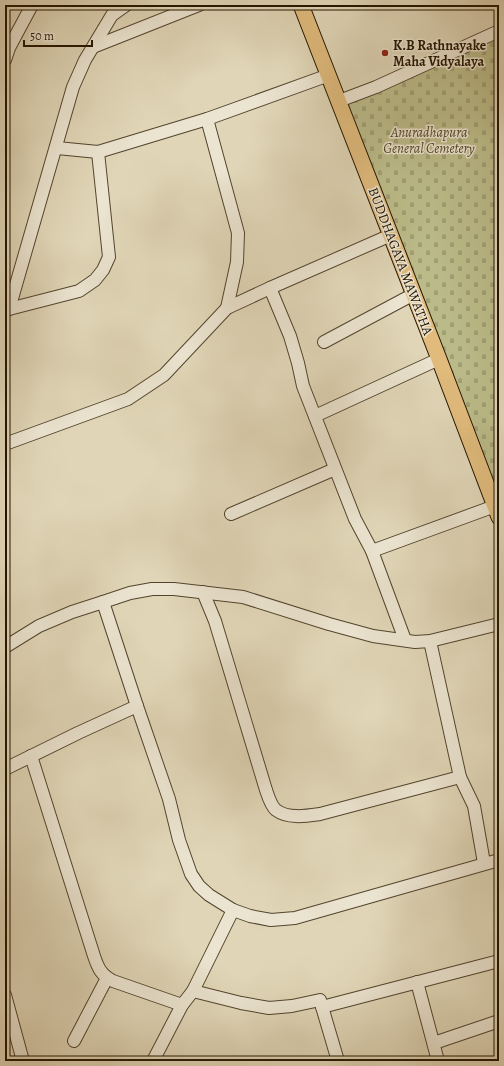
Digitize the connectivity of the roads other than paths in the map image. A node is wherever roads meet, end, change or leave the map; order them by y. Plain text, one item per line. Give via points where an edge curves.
1 (32, 5) edge
2 (126, 5) edge
3 (199, 5) edge
4 (301, 5) edge
5 (499, 31) edge
6 (93, 47) junction
7 (5, 60) edge
8 (328, 75) junction
9 (339, 101) junction
10 (207, 119) junction
11 (57, 148) junction
12 (98, 152) junction
13 (391, 235) junction
14 (270, 288) junction
15 (414, 294) junction
16 (227, 308) junction
17 (7, 310) edge
18 (324, 342) dead end
19 (439, 359) junction
20 (315, 416) junction
21 (5, 444) edge
22 (335, 469) junction
23 (497, 511) edge
24 (230, 514) dead end
25 (372, 550) junction
26 (203, 592) junction
27 (103, 602) junction
28 (499, 624) edge
29 (405, 640) junction
30 (430, 641) junction
31 (5, 647) edge
32 (137, 706) junction
33 (31, 756) junction
34 (5, 769) edge
35 (460, 777) junction
36 (499, 860) edge
37 (484, 863) junction
38 (233, 910) junction
39 (499, 961) edge
40 (107, 978) junction
41 (417, 982) junction
42 (193, 991) junction
43 (5, 996) edge
44 (182, 1005) junction
45 (322, 1007) junction
46 (499, 1021) edge
47 (74, 1041) dead end
48 (434, 1043) junction
49 (23, 1061) edge
50 (153, 1061) edge
51 (338, 1061) edge
52 (438, 1061) edge

1 - 7 street
2 - 6 street via 112,15
3 - 6 street
4 - 8 main road, BUDDHAGAYA MAWATHA
5 - 9 street via 376,87
6 - 11 street via 73,88
8 - 9 main road, BUDDHAGAYA MAWATHA
8 - 10 street
9 - 13 main road, BUDDHAGAYA MAWATHA
10 - 12 street
10 - 16 street via 238,233 237,262
11 - 12 street
11 - 17 street
12 - 17 street via 109,257 103,270 95,280 79,291
13 - 14 street
13 - 15 main road, BUDDHAGAYA MAWATHA
14 - 16 street
14 - 20 street via 290,336 303,386
15 - 18 street
15 - 19 main road, BUDDHAGAYA MAWATHA
16 - 21 street via 164,375 128,399
19 - 20 street
19 - 23 main road, BUDDHAGAYA MAWATHA
20 - 22 street
22 - 24 street
22 - 25 street via 355,519
23 - 25 street
25 - 29 street
26 - 27 street via 152,589
26 - 29 street via 243,597 373,636
26 - 35 street via 215,621 266,790 275,810 287,815 320,814
27 - 31 street via 39,626
27 - 32 street
28 - 30 street
29 - 30 street
30 - 35 street
32 - 33 street
32 - 38 street via 169,799 191,874 209,895
33 - 34 street
33 - 40 street via 94,956 99,970
35 - 37 street via 474,806
36 - 37 street
37 - 38 street via 295,918 271,920
38 - 42 street
39 - 41 street
40 - 44 street
40 - 47 street
41 - 45 street
41 - 48 street
42 - 44 street
42 - 45 street via 269,1008 320,1000
43 - 49 street
44 - 50 street
45 - 51 street
46 - 48 street
48 - 52 street

